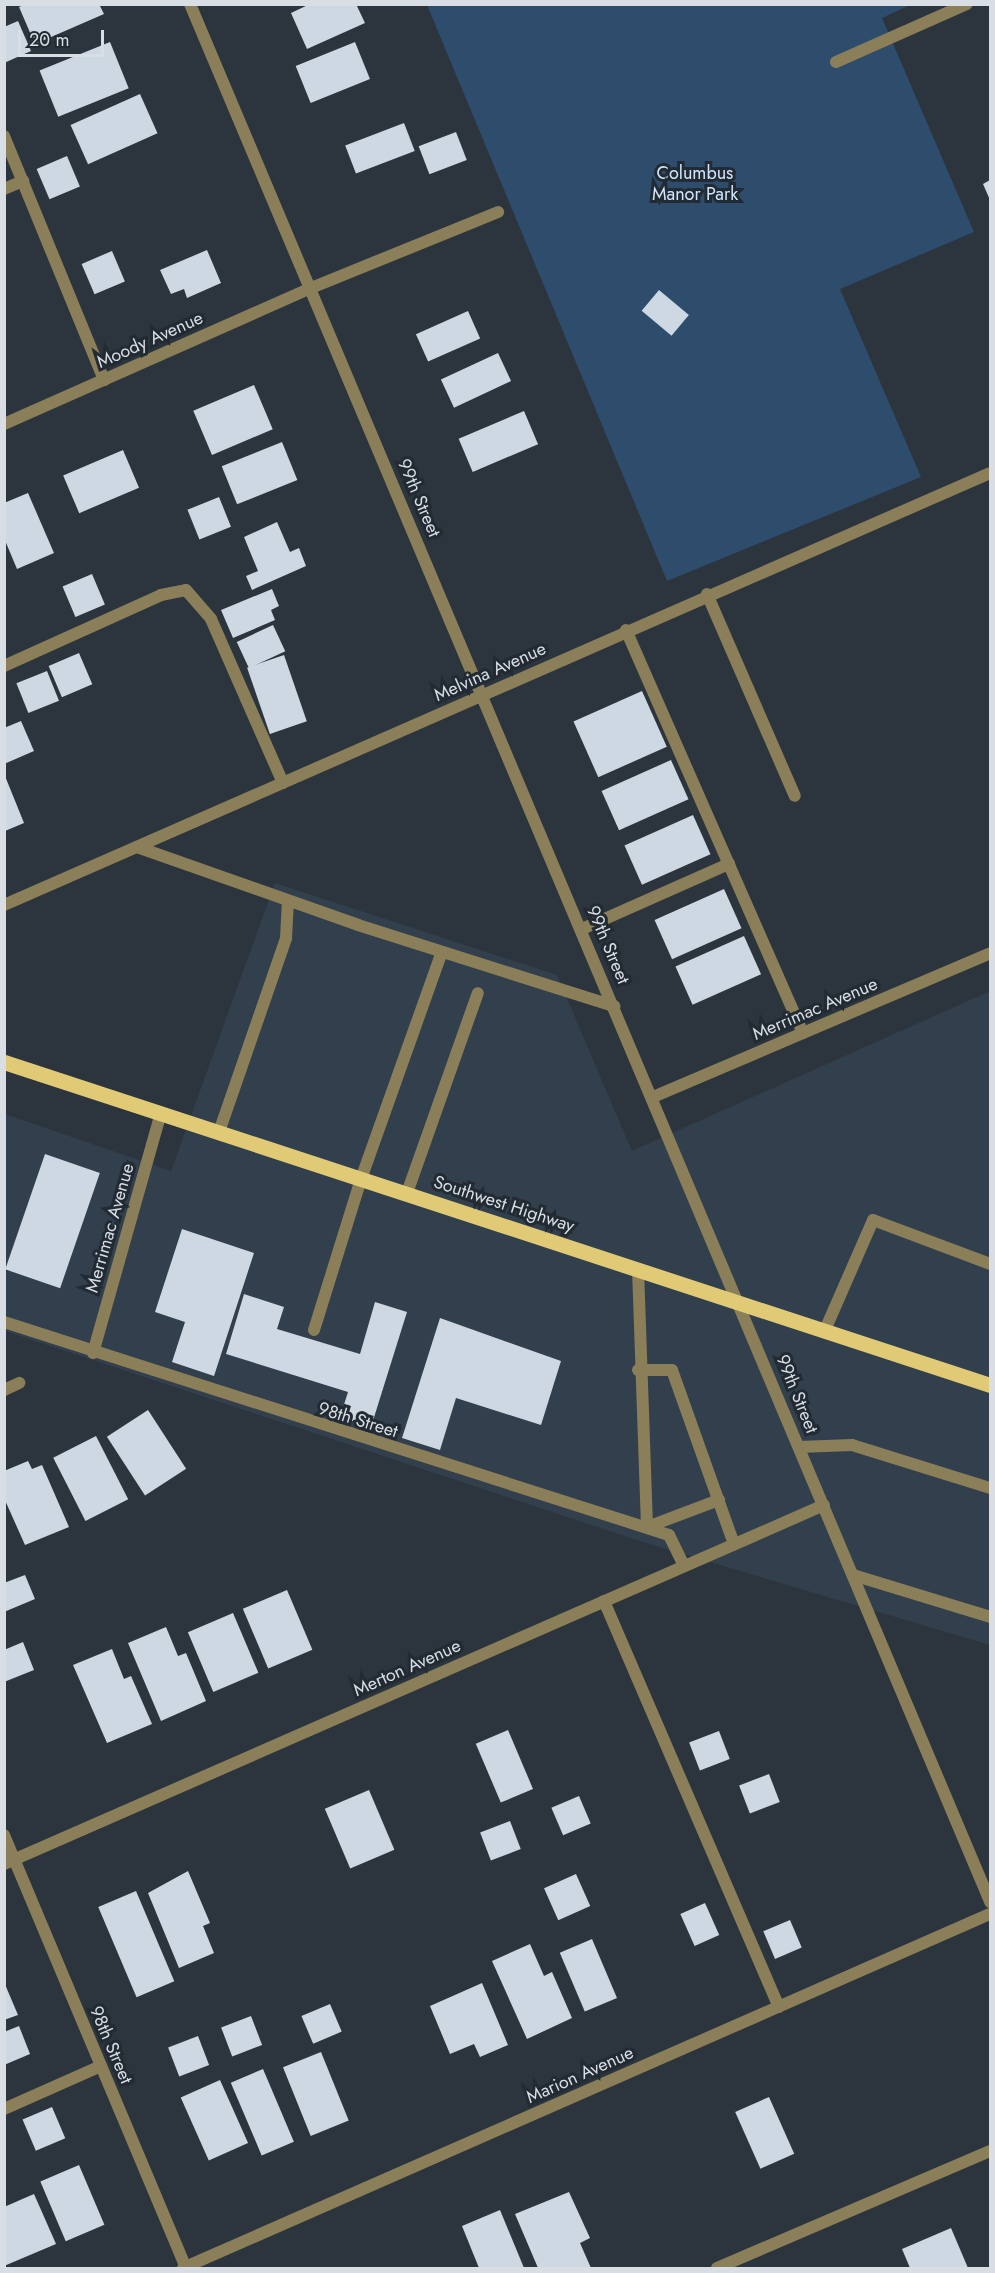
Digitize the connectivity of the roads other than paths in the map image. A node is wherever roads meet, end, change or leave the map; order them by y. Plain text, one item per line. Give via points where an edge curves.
1 (190, 4) edge
2 (967, 4) edge
3 (836, 62) dead end
4 (4, 136) edge
5 (23, 181) junction
6 (4, 189) edge
7 (498, 212) dead end
8 (310, 288) junction
9 (104, 380) junction
10 (4, 424) edge
11 (990, 473) edge
12 (707, 594) junction
13 (626, 630) junction
14 (4, 666) edge
15 (483, 695) junction
16 (283, 783) junction
17 (795, 796) dead end
18 (137, 847) junction
19 (729, 864) junction
20 (288, 901) junction
21 (4, 905) edge
22 (582, 929) junction
23 (442, 952) junction
24 (990, 953) edge
25 (478, 993) dead end
26 (614, 1006) junction
27 (803, 1033) junction
28 (4, 1062) edge
29 (653, 1097) junction
30 (161, 1113) junction
31 (219, 1132) junction
32 (361, 1179) junction
33 (407, 1193) junction
34 (990, 1264) edge
35 (638, 1269) junction
36 (739, 1302) junction
37 (4, 1322) edge
38 (314, 1330) dead end
39 (825, 1330) junction
40 (93, 1353) junction
41 (638, 1370) junction
42 (19, 1383) dead end
43 (990, 1385) edge
44 (4, 1390) edge
45 (799, 1447) junction
46 (990, 1488) edge
47 (719, 1500) junction
48 (824, 1505) junction
49 (647, 1527) junction
50 (734, 1544) junction
51 (684, 1566) junction
52 (853, 1575) junction
53 (604, 1601) junction
54 (990, 1617) edge
55 (4, 1835) edge
56 (10, 1862) edge
57 (990, 1902) edge
58 (990, 1914) edge
59 (779, 2007) junction
60 (101, 2066) junction
61 (4, 2109) edge
62 (990, 2151) edge
63 (185, 2268) edge
64 (717, 2268) edge

1 - 8 street, 99th Street
2 - 3 street
4 - 5 street
5 - 6 street
5 - 9 street
7 - 8 street, Moody Avenue
8 - 9 street, Moody Avenue
8 - 15 street, 99th Street
9 - 10 street, Moody Avenue
11 - 12 street, Melvina Avenue
12 - 13 street, Melvina Avenue
12 - 17 street
13 - 15 street, Melvina Avenue
13 - 19 street
14 - 16 street via 161,595 186,590 211,619
15 - 16 street, Melvina Avenue
15 - 22 street, 99th Street
16 - 18 street, Melvina Avenue
18 - 20 street
18 - 21 street, Melvina Avenue
19 - 22 street
19 - 27 street
20 - 23 street
20 - 31 street via 286,938
22 - 26 street, 99th Street
23 - 26 street
23 - 32 street
24 - 27 street, Merrimac Avenue
25 - 33 street
26 - 29 street, 99th Street
27 - 29 street, Merrimac Avenue
28 - 30 main road, Southwest Highway
29 - 36 street, 99th Street
30 - 31 main road, Southwest Highway
30 - 40 street, Merrimac Avenue
31 - 32 main road, Southwest Highway
32 - 33 main road, Southwest Highway
32 - 38 street
33 - 35 main road, Southwest Highway
34 - 39 street via 873,1220
35 - 36 main road, Southwest Highway
35 - 41 street
36 - 39 main road, Southwest Highway
36 - 45 street, 99th Street
37 - 40 street, 98th Street via 51,1333
39 - 43 main road, Southwest Highway
40 - 49 street, 98th Street
41 - 47 street via 672,1370
41 - 49 street
42 - 44 street
45 - 46 street via 852,1445
45 - 48 street, 99th Street
47 - 49 street
47 - 50 street
48 - 50 street, Merton Avenue
48 - 52 street, 99th Street
49 - 51 street, 98th Street via 669,1535
50 - 51 street, Merton Avenue
51 - 53 street, Merton Avenue
52 - 54 street
52 - 57 street, 99th Street
53 - 56 street, Merton Avenue
53 - 59 street
55 - 56 street, 98th Street
56 - 60 street, 98th Street
58 - 59 street, Marion Avenue
59 - 63 street, Marion Avenue
60 - 61 street
60 - 63 street, 98th Street
62 - 64 street

